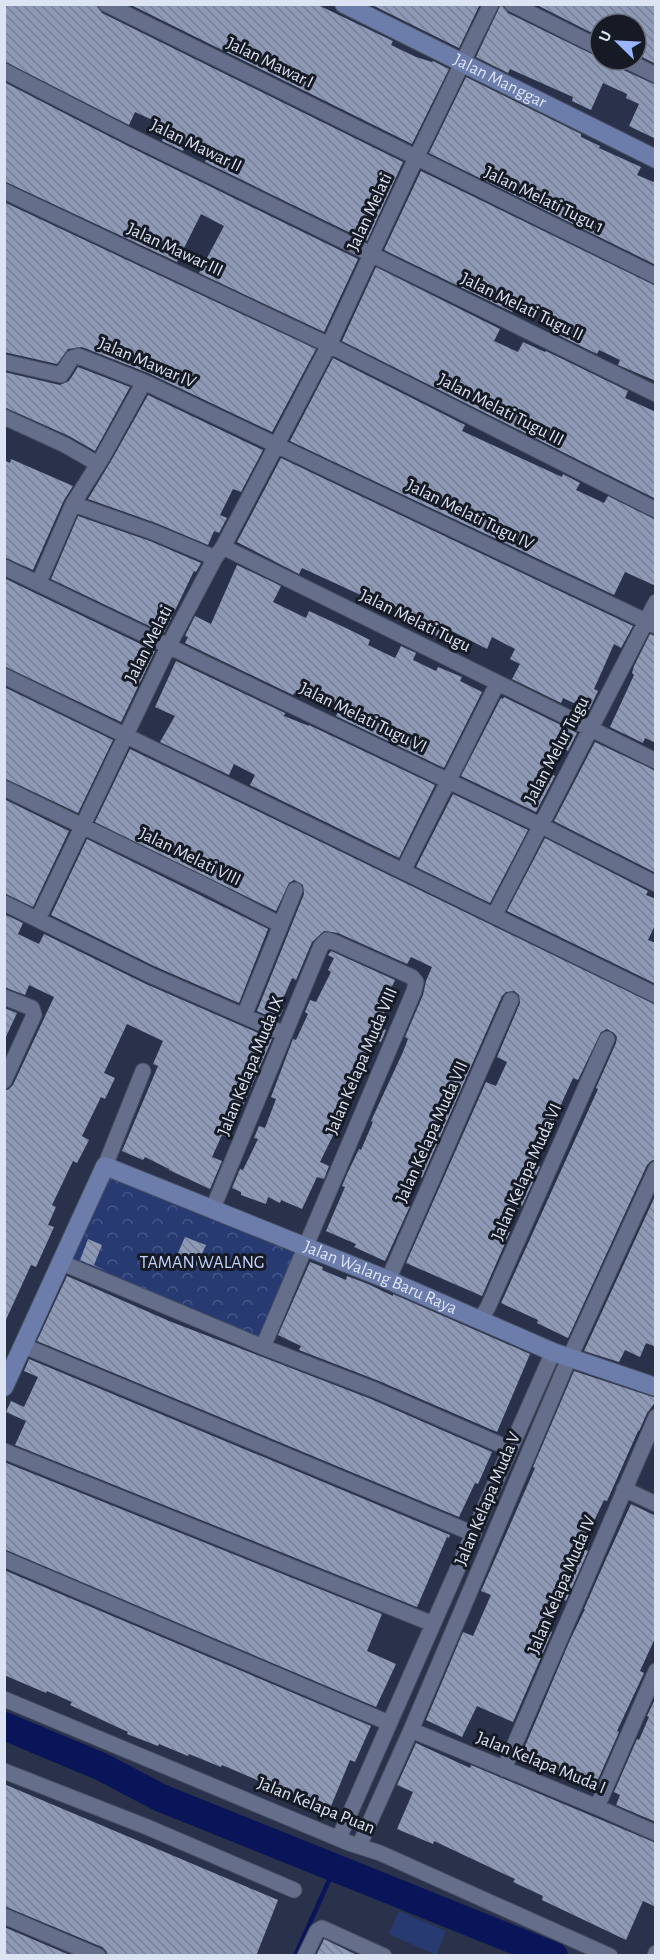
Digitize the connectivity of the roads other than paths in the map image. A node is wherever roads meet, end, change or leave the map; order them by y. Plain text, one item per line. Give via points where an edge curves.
1 (106, 4) edge
2 (344, 4) edge
3 (491, 4) edge
4 (512, 4) edge
5 (588, 42) edge
6 (463, 63) junction
7 (4, 71) edge
8 (416, 158) junction
9 (656, 159) edge
10 (4, 190) edge
11 (371, 255) junction
12 (656, 276) edge
13 (329, 345) junction
14 (4, 362) edge
15 (144, 382) junction
16 (656, 394) edge
17 (4, 417) edge
18 (277, 445) junction
19 (98, 464) junction
20 (73, 504) junction
21 (656, 510) edge
22 (219, 553) junction
23 (4, 567) edge
24 (39, 582) junction
25 (656, 602) edge
26 (651, 624) edge
27 (169, 645) junction
28 (4, 676) edge
29 (497, 684) junction
30 (590, 729) junction
31 (125, 735) junction
32 (656, 761) edge
33 (448, 781) junction
34 (4, 788) edge
35 (82, 825) junction
36 (540, 825) junction
37 (403, 871) junction
38 (656, 884) edge
39 (295, 890) dead end
40 (4, 903) edge
41 (494, 916) junction
42 (38, 919) junction
43 (281, 925) junction
44 (327, 940) joint
45 (656, 995) edge
46 (4, 997) edge
47 (511, 1000) dead end
48 (244, 1016) junction
49 (285, 1034) junction
50 (607, 1039) dead end
51 (142, 1071) dead end
52 (4, 1081) edge
53 (105, 1166) junction
54 (656, 1168) edge
55 (213, 1208) junction
56 (306, 1246) junction
57 (60, 1262) junction
58 (386, 1279) junction
59 (480, 1320) junction
60 (24, 1346) junction
61 (263, 1347) junction
62 (561, 1355) junction
63 (4, 1387) edge
64 (656, 1387) edge
65 (656, 1417) edge
66 (510, 1449) junction
67 (4, 1451) edge
68 (624, 1490) junction
69 (656, 1504) edge
70 (474, 1534) junction
71 (4, 1559) edge
72 (433, 1624) junction
73 (656, 1671) edge
74 (4, 1699) edge
75 (389, 1723) junction
76 (411, 1730) junction
77 (504, 1769) junction
78 (4, 1771) edge
79 (597, 1807) junction
80 (656, 1833) edge
81 (339, 1838) junction
82 (359, 1846) junction
83 (294, 1890) dead end
84 (4, 1916) edge
85 (98, 1956) edge
86 (305, 1956) edge
87 (384, 1956) edge
88 (610, 1956) edge

1 - 8 street, Jalan Mawar I
2 - 6 street, Jalan Manggar
3 - 6 street, Jalan Melati
4 - 5 street
6 - 8 street, Jalan Melati
6 - 9 street, Jalan Manggar
7 - 11 street, Jalan Mawar II
8 - 11 street, Jalan Melati
8 - 12 street, Jalan Melati Tugu 1
10 - 13 street, Jalan Mawar III
11 - 13 street, Jalan Melati
11 - 16 street, Jalan Melati Tugu II
13 - 18 street, Jalan Melati
13 - 21 street, Jalan Melati Tugu III
14 - 15 street, Jalan Mawar IV via 61,375 72,358 78,356
15 - 18 street, Jalan Mawar IV
15 - 19 street
17 - 19 street
18 - 22 street, Jalan Melati
18 - 26 street, Jalan Melati Tugu IV
19 - 20 street
20 - 22 street, Jalan Melati Tugu
20 - 24 street
22 - 27 street, Jalan Melati
22 - 29 street, Jalan Melati Tugu
23 - 24 street, Jalan Melati Tugu VI
24 - 27 street, Jalan Melati Tugu VI
25 - 26 street, Jalan Melur Tugu
26 - 30 street, Jalan Melur Tugu
27 - 31 street, Jalan Melati
27 - 33 street, Jalan Melati Tugu VI
28 - 31 street
29 - 30 street, Jalan Melati Tugu
29 - 33 street
30 - 32 street
30 - 36 street, Jalan Melur Tugu
31 - 35 street, Jalan Melati
31 - 37 street
33 - 36 street, Jalan Melati Tugu VI
33 - 37 street
34 - 35 street, Jalan Melati VIII
35 - 42 street, Jalan Melati
35 - 43 street, Jalan Melati VIII
36 - 38 street, Jalan Melati Tugu VI
36 - 41 street, Jalan Melur Tugu
37 - 41 street
39 - 43 street
40 - 42 street
41 - 45 street
42 - 48 street
43 - 48 street
44 - 49 street, Jalan Kelapa Muda IX via 321,946
44 - 56 street, Jalan Kelapa Muda VIII via 412,976 416,982
46 - 52 street via 32,1008 34,1015
47 - 58 street, Jalan Kelapa Muda VII
48 - 49 street
49 - 55 street, Jalan Kelapa Muda IX
50 - 59 street, Jalan Kelapa Muda VI
51 - 53 street
53 - 55 street, Jalan Walang Baru Raya
53 - 57 street
54 - 62 street, Jalan Kelapa Muda V
55 - 56 street, Jalan Walang Baru Raya
56 - 58 street, Jalan Walang Baru Raya
56 - 61 street
57 - 60 street
57 - 61 street
58 - 59 street, Jalan Walang Baru Raya
59 - 62 street, Jalan Walang Baru Raya
60 - 63 street
60 - 70 street
61 - 66 street via 375,1390
62 - 64 street, Jalan Walang Baru Raya
62 - 66 street
62 - 76 street, Jalan Kelapa Muda V
65 - 68 street, Jalan Kelapa Muda IV
66 - 70 street
67 - 72 street
68 - 69 street
68 - 77 street, Jalan Kelapa Muda IV
70 - 72 street
71 - 75 street
72 - 75 street
73 - 79 street
74 - 81 street, Jalan Kelapa Puan
75 - 81 street
76 - 77 street, Jalan Kelapa Muda I
76 - 82 street, Jalan Kelapa Muda V
77 - 79 street, Jalan Kelapa Muda I
78 - 83 street
79 - 80 street, Jalan Kelapa Muda I
81 - 82 street, Jalan Kelapa Puan
82 - 88 street, Jalan Kelapa Puan
84 - 85 street
86 - 87 street via 320,1929

